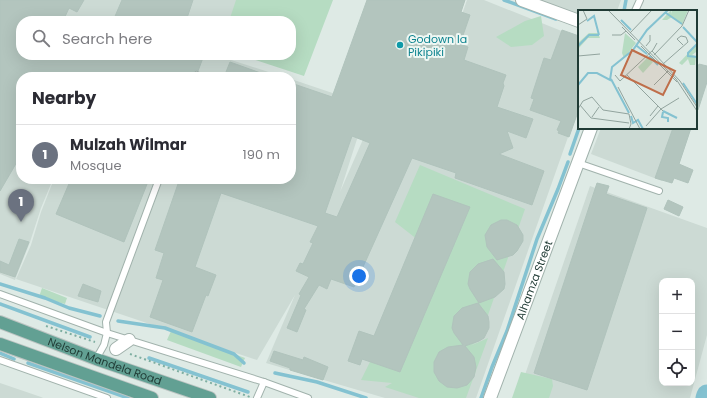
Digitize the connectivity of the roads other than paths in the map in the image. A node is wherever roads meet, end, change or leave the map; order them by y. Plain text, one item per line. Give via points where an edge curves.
1 (522, 0) edge
2 (640, 0) edge
3 (635, 10) edge
4 (578, 21) edge
5 (591, 129) edge
6 (578, 163) junction
7 (157, 184) edge
8 (659, 191) dead end
9 (0, 294) edge
10 (0, 322) edge
11 (106, 333) junction
12 (129, 340) junction
13 (0, 344) edge
14 (116, 349) dead end
15 (29, 356) junction
16 (96, 359) junction
17 (0, 360) edge
18 (23, 368) junction
19 (264, 382) junction
20 (107, 398) edge
21 (152, 398) edge
22 (210, 398) edge
23 (257, 398) edge
24 (308, 398) edge
25 (490, 398) edge

1 - 4 street
2 - 3 lane
5 - 6 street, Alhamza Street
6 - 8 lane
6 - 25 street, Alhamza Street
7 - 11 lane via 106,322
9 - 11 lane
10 - 16 main road, Nelson Mandela Road
11 - 12 lane
11 - 16 lane via 104,345
12 - 14 street
12 - 19 lane
13 - 15 main road, Nelson Mandela Road
15 - 18 lane
15 - 21 main road, Nelson Mandela Road
16 - 22 main road, Nelson Mandela Road
17 - 18 lane
18 - 20 lane
19 - 23 lane
19 - 24 lane

